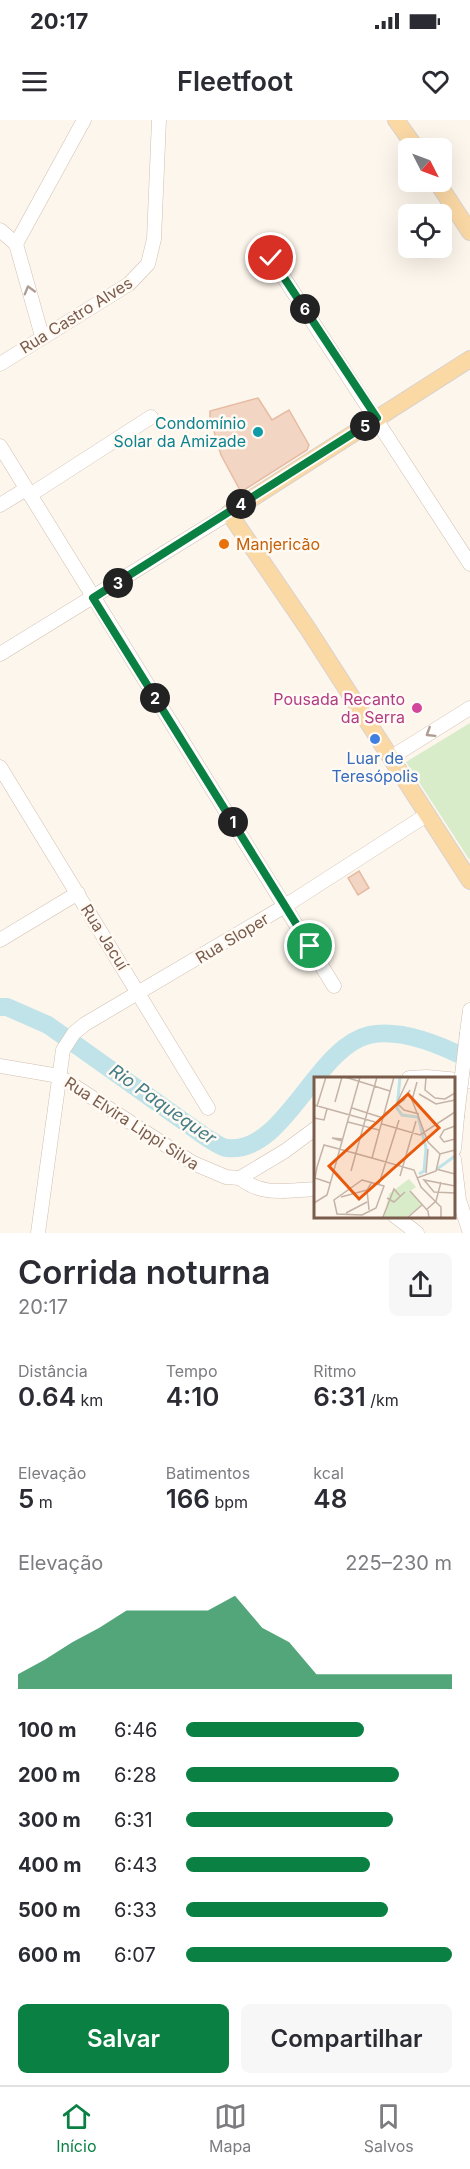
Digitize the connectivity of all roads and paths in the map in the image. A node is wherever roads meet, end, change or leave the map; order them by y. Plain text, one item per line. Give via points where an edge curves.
1 (84, 120) edge
2 (159, 120) edge
3 (396, 120) edge
4 (409, 138) edge
5 (444, 192) edge
6 (0, 230) edge
7 (470, 232) edge
8 (16, 244) junction
9 (271, 258) dead end
10 (42, 336) junction
11 (470, 359) edge
12 (0, 364) edge
13 (151, 417) dead end
14 (377, 418) junction
15 (0, 446) edge
16 (28, 492) junction
17 (0, 505) edge
18 (229, 513) junction
19 (470, 564) edge
20 (93, 598) junction
21 (0, 654) edge
22 (470, 708) edge
23 (390, 758) junction
24 (0, 767) edge
25 (428, 814) junction
26 (468, 872) edge
27 (78, 893) junction
28 (285, 906) junction
29 (0, 940) edge
30 (334, 986) dead end
31 (140, 992) junction
32 (470, 1010) edge
33 (0, 1066) edge
34 (59, 1076) junction
35 (455, 1080) edge
36 (470, 1081) edge
37 (208, 1108) dead end
38 (314, 1129) edge
39 (455, 1133) edge
40 (455, 1173) edge
41 (240, 1178) junction
42 (314, 1189) edge
43 (398, 1218) edge
44 (38, 1233) edge
45 (417, 1233) edge
46 (470, 1233) edge

1 - 8 street
2 - 10 street, Rua Castro Alves via 154,239 148,264 129,284
3 - 4 main road
5 - 7 main road
6 - 8 street
10 -> 8 street
9 - 14 street
10 - 12 street, Rua Castro Alves
11 - 14 main road
13 - 16 street
14 - 18 main road
14 - 19 street
15 - 16 street
16 - 17 street
16 - 20 street
18 - 20 street
18 - 23 main road
20 - 21 street
20 - 28 street
22 -> 23 street
23 - 25 main road
24 - 27 street, Rua Jacuí
25 - 26 main road
25 - 28 street, Rua Sloper
27 - 29 street
27 - 31 street, Rua Jacuí
28 - 30 street
28 - 31 street, Rua Sloper
31 - 34 street, Rua Sloper via 74,1033 63,1050
31 - 37 street, Rua Jacuí
32 - 39 street, bridge
33 - 34 street
34 - 41 street, Rua Elvira Lippi Silva via 193,1163 226,1178
34 - 44 street, Rua Sloper
35 - 36 street
38 - 41 street
40 - 46 street
41 - 42 street, Rua Elvira Lippi Silva via 251,1187 269,1192
43 - 45 street

